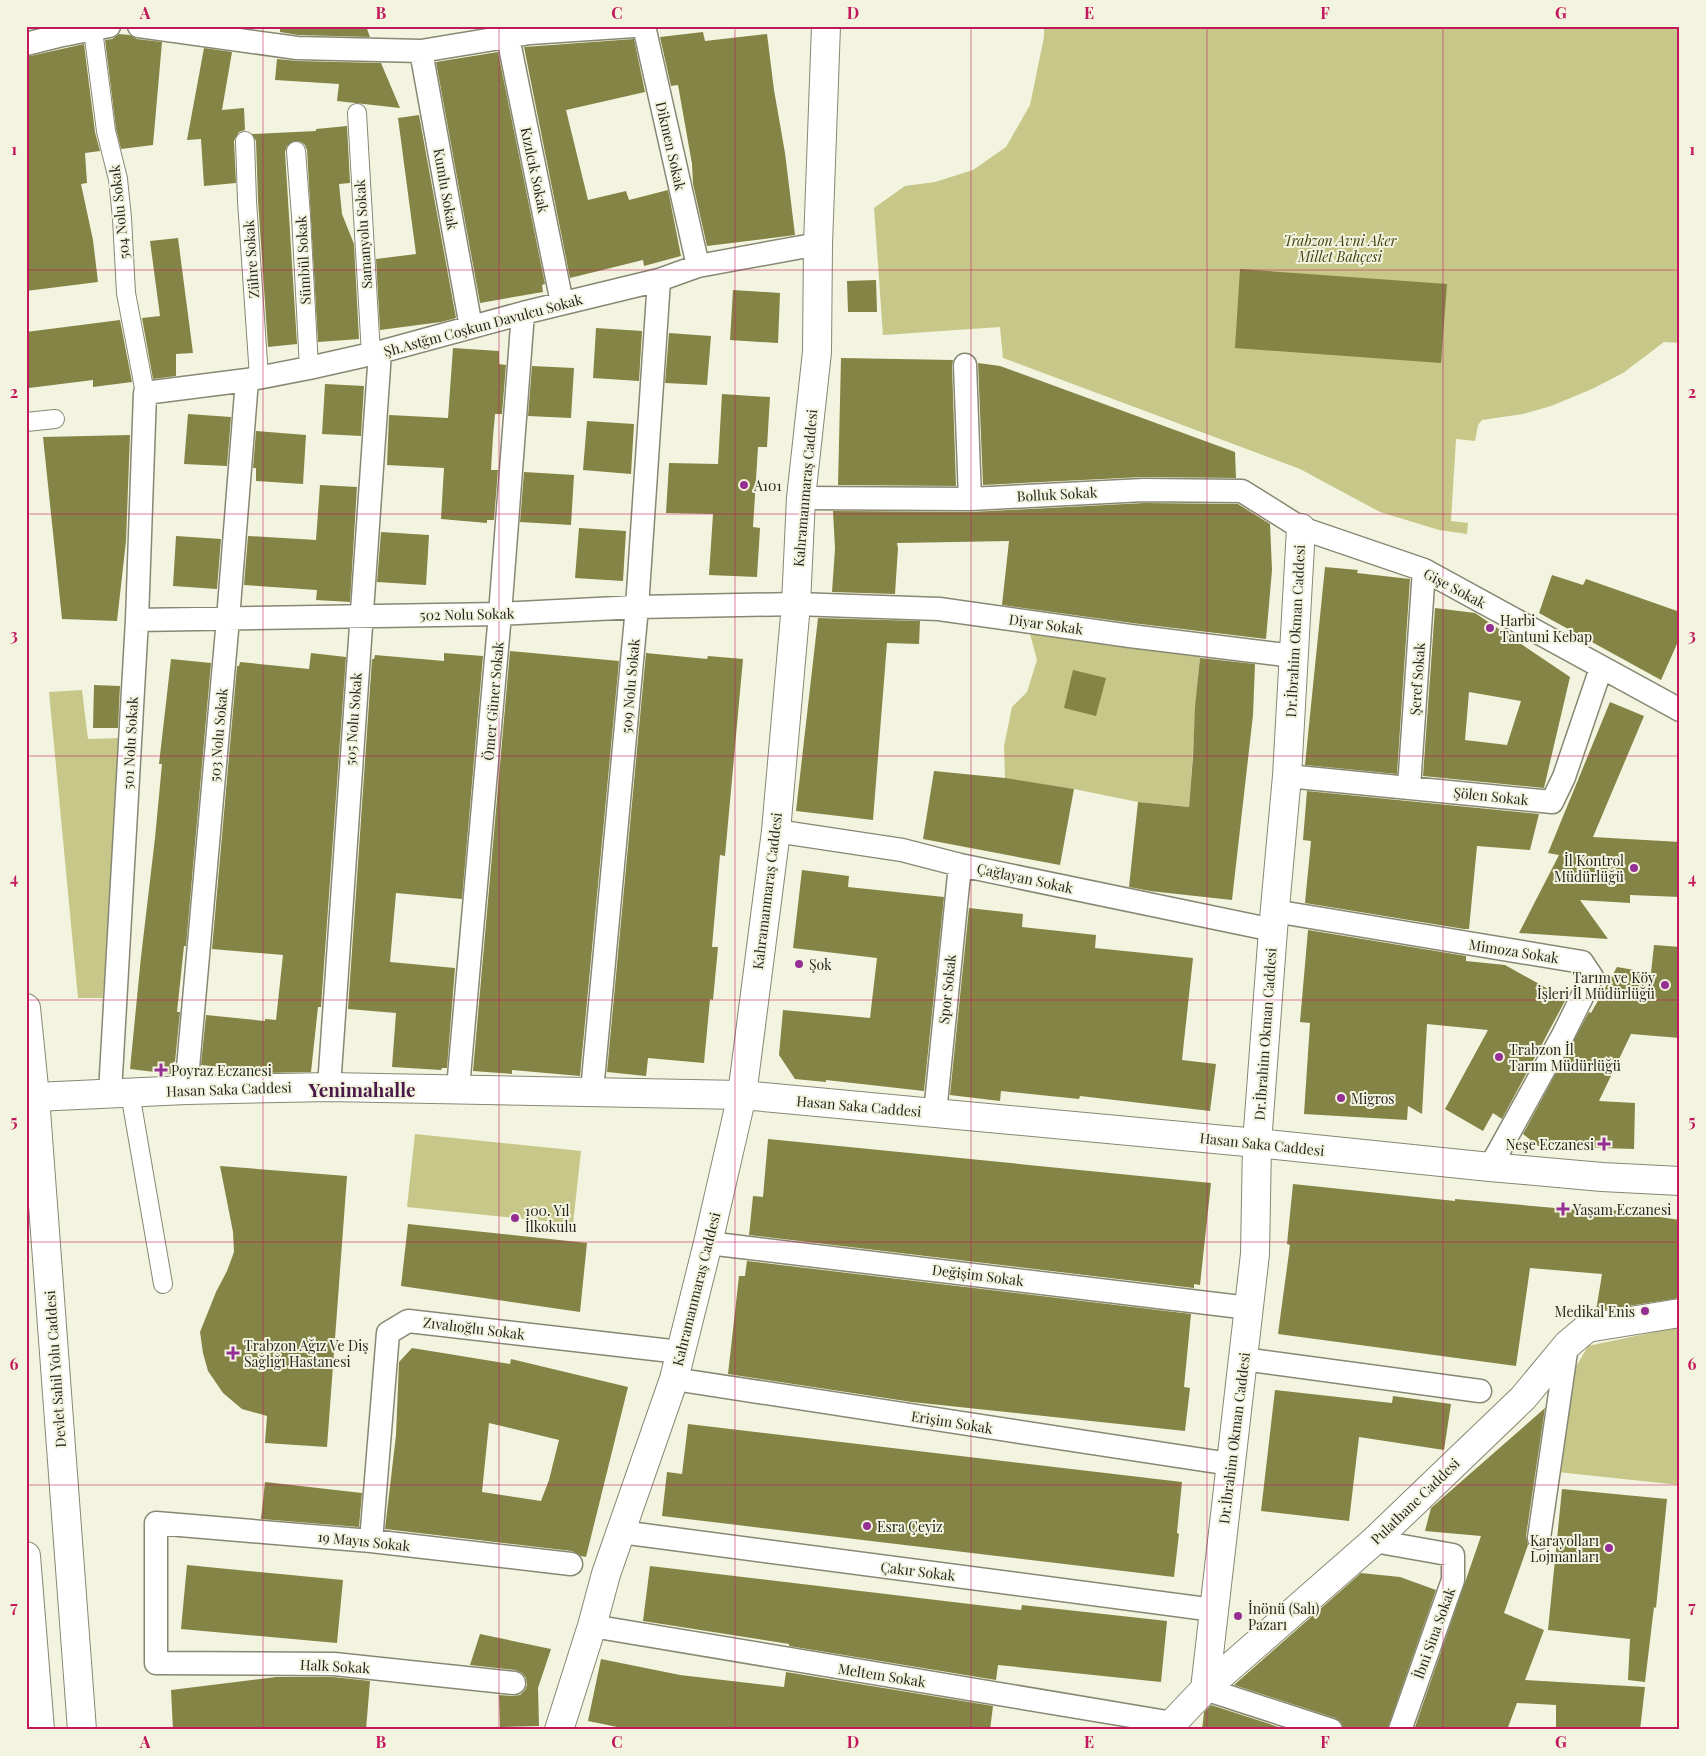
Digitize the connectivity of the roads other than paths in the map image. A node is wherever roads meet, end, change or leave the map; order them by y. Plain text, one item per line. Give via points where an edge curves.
1 (139, 26) edge
2 (634, 26) edge
3 (644, 26) edge
4 (826, 26) edge
5 (101, 28) edge
6 (508, 37) junction
7 (26, 44) edge
8 (421, 52) junction
9 (357, 113) dead end
10 (245, 141) dead end
11 (296, 151) dead end
12 (818, 244) junction
13 (698, 266) junction
14 (659, 280) junction
15 (562, 303) junction
16 (523, 313) junction
17 (471, 327) junction
18 (375, 353) junction
19 (965, 365) dead end
20 (309, 368) junction
21 (253, 379) junction
22 (145, 393) junction
23 (55, 419) dead end
24 (26, 422) edge
25 (801, 498) junction
26 (970, 499) junction
27 (1301, 528) junction
28 (1424, 570) junction
29 (796, 604) junction
30 (637, 607) junction
31 (500, 614) junction
32 (360, 616) junction
33 (137, 620) junction
34 (228, 620) junction
35 (1294, 656) junction
36 (1601, 668) junction
37 (1680, 710) edge
38 (1287, 776) junction
39 (1409, 788) junction
40 (776, 831) junction
41 (960, 865) junction
42 (1274, 921) junction
43 (26, 1008) edge
44 (329, 1086) junction
45 (458, 1088) junction
46 (186, 1090) junction
47 (592, 1091) junction
48 (120, 1093) junction
49 (742, 1095) junction
50 (35, 1096) junction
51 (935, 1113) junction
52 (1257, 1143) junction
53 (1490, 1167) junction
54 (1680, 1180) edge
55 (708, 1243) junction
56 (163, 1284) dead end
57 (1248, 1308) junction
58 (1680, 1313) edge
59 (1567, 1346) junction
60 (680, 1352) junction
61 (1242, 1359) junction
62 (674, 1379) junction
63 (1480, 1391) dead end
64 (1230, 1464) junction
65 (621, 1532) junction
66 (1539, 1538) dead end
67 (371, 1541) junction
68 (1374, 1541) junction
69 (26, 1556) edge
70 (571, 1564) dead end
71 (1214, 1610) junction
72 (592, 1626) junction
73 (156, 1663) joint
74 (514, 1683) dead end
75 (1205, 1689) junction
76 (1169, 1726) edge
77 (562, 1729) edge
78 (40, 1730) edge
79 (82, 1730) edge
80 (1331, 1730) edge
81 (1400, 1730) edge

1 - 8 street via 297,48
2 - 6 street
3 - 13 street, Dikmen Sokak
4 - 12 street, Kahramanmaraş Caddesi
5 - 7 street
5 - 22 street, 504 Nolu Sokak via 106,131 118,179 126,294
6 - 8 street
6 - 15 street, Kızılcık Sokak
8 - 17 street, Kumlu Sokak
9 - 18 street, Samanyolu Sokak
10 - 21 street, Zühre Sokak
11 - 20 street, Sümbül Sokak
12 - 13 street, Şh.Astğm Coşkun Davulcu Sokak
12 - 25 street, Kahramanmaraş Caddesi via 817,352
13 - 14 street, Şh.Astğm Coşkun Davulcu Sokak
14 - 15 street, Şh.Astğm Coşkun Davulcu Sokak
14 - 30 street, 509 Nolu Sokak
15 - 16 street, Şh.Astğm Coşkun Davulcu Sokak
16 - 17 street, Şh.Astğm Coşkun Davulcu Sokak
16 - 31 street, Ömer Güner Sokak
17 - 18 street, Şh.Astğm Coşkun Davulcu Sokak
18 - 20 street, Şh.Astğm Coşkun Davulcu Sokak
18 - 32 street, 505 Nolu Sokak
19 - 26 street
20 - 21 street, Şh.Astğm Coşkun Davulcu Sokak
21 - 22 street, Şh.Astğm Coşkun Davulcu Sokak
21 - 34 street, 503 Nolu Sokak
22 - 33 street, 501 Nolu Sokak
23 - 24 street
25 - 26 street, Bolluk Sokak
25 - 29 street, Kahramanmaraş Caddesi
26 - 27 street, Bolluk Sokak via 1144,490 1242,491
27 - 28 street, Gişe Sokak
27 - 35 street, Dr.İbrahim Okman Caddesi
28 - 36 street, Gişe Sokak
28 - 39 street, Şeref Sokak
29 - 30 street, 502 Nolu Sokak
29 - 35 street, Diyar Sokak via 939,609
29 - 40 street, Kahramanmaraş Caddesi
30 - 31 street, 502 Nolu Sokak
30 - 47 street, 509 Nolu Sokak
31 - 32 street, 502 Nolu Sokak
31 - 45 street, Ömer Güner Sokak
32 - 34 street, 502 Nolu Sokak
32 - 44 street, 505 Nolu Sokak
33 - 34 street, 502 Nolu Sokak
33 - 48 street, 501 Nolu Sokak
34 - 46 street, 503 Nolu Sokak
35 - 38 street, Dr.İbrahim Okman Caddesi
36 - 37 street, Gişe Sokak
36 - 39 street, Şölen Sokak via 1564,777 1552,802
38 - 39 street, Şölen Sokak
38 - 42 street, Dr.İbrahim Okman Caddesi
40 - 41 street, Çağlayan Sokak via 902,850
40 - 49 street, Kahramanmaraş Caddesi
41 - 42 street, Çağlayan Sokak
41 - 51 street, Spor Sokak
42 - 52 street, Dr.İbrahim Okman Caddesi
42 - 53 street, Mimoza Sokak via 1582,962 1592,977
43 - 50 street, Devlet Sahil Yolu Caddesi
44 - 45 street, Hasan Saka Caddesi
44 - 46 street, Hasan Saka Caddesi
45 - 47 street, Hasan Saka Caddesi
46 - 48 street, Hasan Saka Caddesi
47 - 49 street, Hasan Saka Caddesi
48 - 50 street, Hasan Saka Caddesi
48 - 56 street
49 - 51 street, Hasan Saka Caddesi
49 - 55 street, Kahramanmaraş Caddesi
50 - 79 street, Devlet Sahil Yolu Caddesi
51 - 52 street, Hasan Saka Caddesi
52 - 53 street, Hasan Saka Caddesi
52 - 57 street, Dr.İbrahim Okman Caddesi via 1254,1254
53 - 54 street, Hasan Saka Caddesi
55 - 57 street, Değişim Sokak
55 - 60 street, Kahramanmaraş Caddesi
57 - 61 street, Dr.İbrahim Okman Caddesi
58 - 59 street, Pulathane Caddesi via 1587,1328
59 - 66 street
59 - 68 street, Pulathane Caddesi via 1523,1398
60 - 62 street, Kahramanmaraş Caddesi
60 - 67 street, Zıvalıoğlu Sokak via 408,1321 388,1333
61 - 63 street
61 - 64 street, Dr.İbrahim Okman Caddesi
62 - 64 street, Erişim Sokak
62 - 65 street, Kahramanmaraş Caddesi
64 - 71 street, Dr.İbrahim Okman Caddesi
65 - 71 street, Çakır Sokak
65 - 72 street, Kahramanmaraş Caddesi
67 - 70 street, 19 Mayıs Sokak
67 - 73 street, 19 Mayıs Sokak via 156,1523
68 - 75 street, Pulathane Caddesi
68 - 81 street, İbni Sina Sokak via 1454,1555 1453,1580
69 - 78 street
71 - 75 street, Dr.İbrahim Okman Caddesi
72 - 76 street, Meltem Sokak
72 - 77 street, Kahramanmaraş Caddesi
73 - 74 street, Halk Sokak via 334,1664
75 - 76 street, Pulathane Caddesi
75 - 80 street

